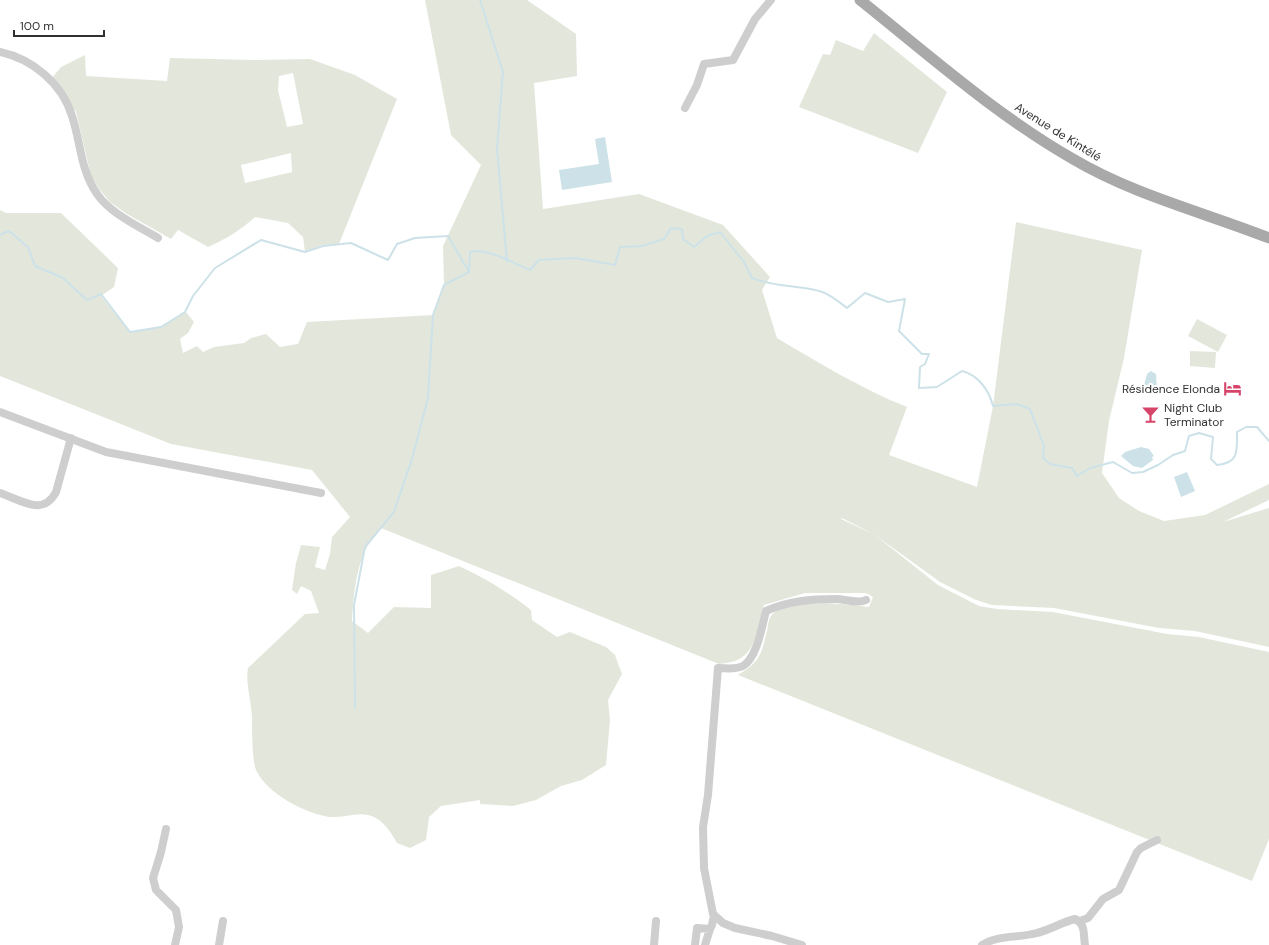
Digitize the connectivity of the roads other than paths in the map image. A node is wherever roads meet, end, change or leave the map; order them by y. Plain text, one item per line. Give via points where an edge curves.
1 (771, 0) edge
2 (860, 0) edge
3 (0, 52) edge
4 (685, 108) dead end
5 (158, 238) dead end
6 (1269, 238) edge
7 (0, 412) edge
8 (71, 438) junction
9 (0, 493) edge
10 (321, 493) dead end
11 (866, 600) dead end
12 (166, 829) dead end
13 (1157, 840) dead end
14 (714, 915) junction
15 (223, 921) dead end
16 (656, 921) dead end
17 (1080, 921) junction
18 (710, 928) junction
19 (175, 945) edge
20 (220, 945) edge
21 (654, 945) edge
22 (697, 945) edge
23 (705, 945) edge
24 (802, 945) edge
25 (982, 945) edge
26 (1085, 945) edge

1 - 4 street via 755,19 732,60 704,64
2 - 6 main road, Avenue de Kintélé via 982,97 1074,160 1134,190
3 - 5 street via 15,55 49,79 72,115 84,170 98,195 117,213
7 - 8 street
8 - 9 street via 56,492 45,505 38,506
8 - 10 street via 106,452
11 - 14 street via 802,600 766,611 754,650 744,666 733,669 718,668 711,769 703,827 704,868
12 - 19 street via 162,852 153,878 156,890 176,910 179,927
13 - 17 street via 1137,852 1119,890 1103,899 1088,918
14 - 18 street
14 - 24 street via 723,923 735,928
15 - 20 street
16 - 21 street
17 - 25 street via 1075,919 1039,932 1020,937 994,939
17 - 26 street via 1084,926
18 - 22 street via 697,928
18 - 23 street

